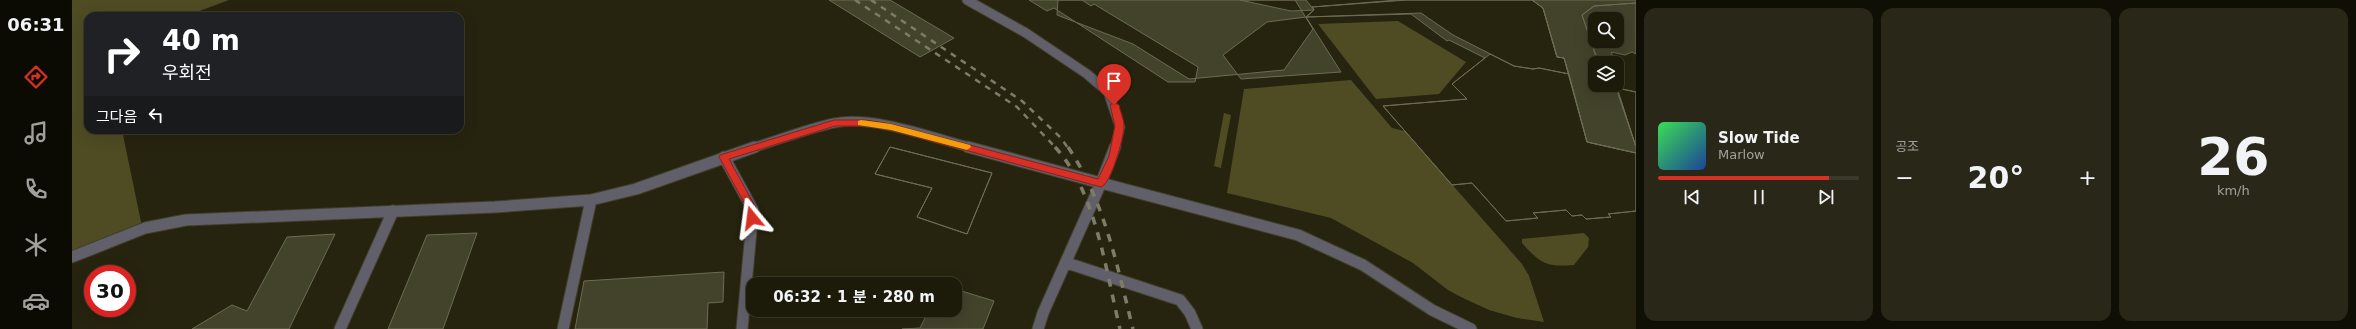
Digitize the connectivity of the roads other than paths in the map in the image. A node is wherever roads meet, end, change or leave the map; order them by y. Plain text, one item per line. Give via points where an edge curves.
1 (967, 0) edge
2 (724, 157) junction
3 (1101, 183) junction
4 (591, 200) junction
5 (393, 211) junction
6 (72, 257) edge
7 (1067, 263) junction
8 (340, 329) edge
9 (562, 329) edge
10 (742, 329) edge
11 (1038, 329) edge
12 (1198, 329) edge
13 (1471, 329) edge

1 - 3 street via 1026,33 1087,74 1108,92 1120,126 1113,156
2 - 3 street via 834,123 866,123 912,132
2 - 4 street via 636,189
2 - 10 street via 753,210
3 - 7 street
3 - 13 street via 1298,235 1363,264 1432,310
4 - 5 street
4 - 9 street
5 - 6 street via 186,220 145,228
5 - 8 street
7 - 11 street
7 - 12 street via 1180,300

